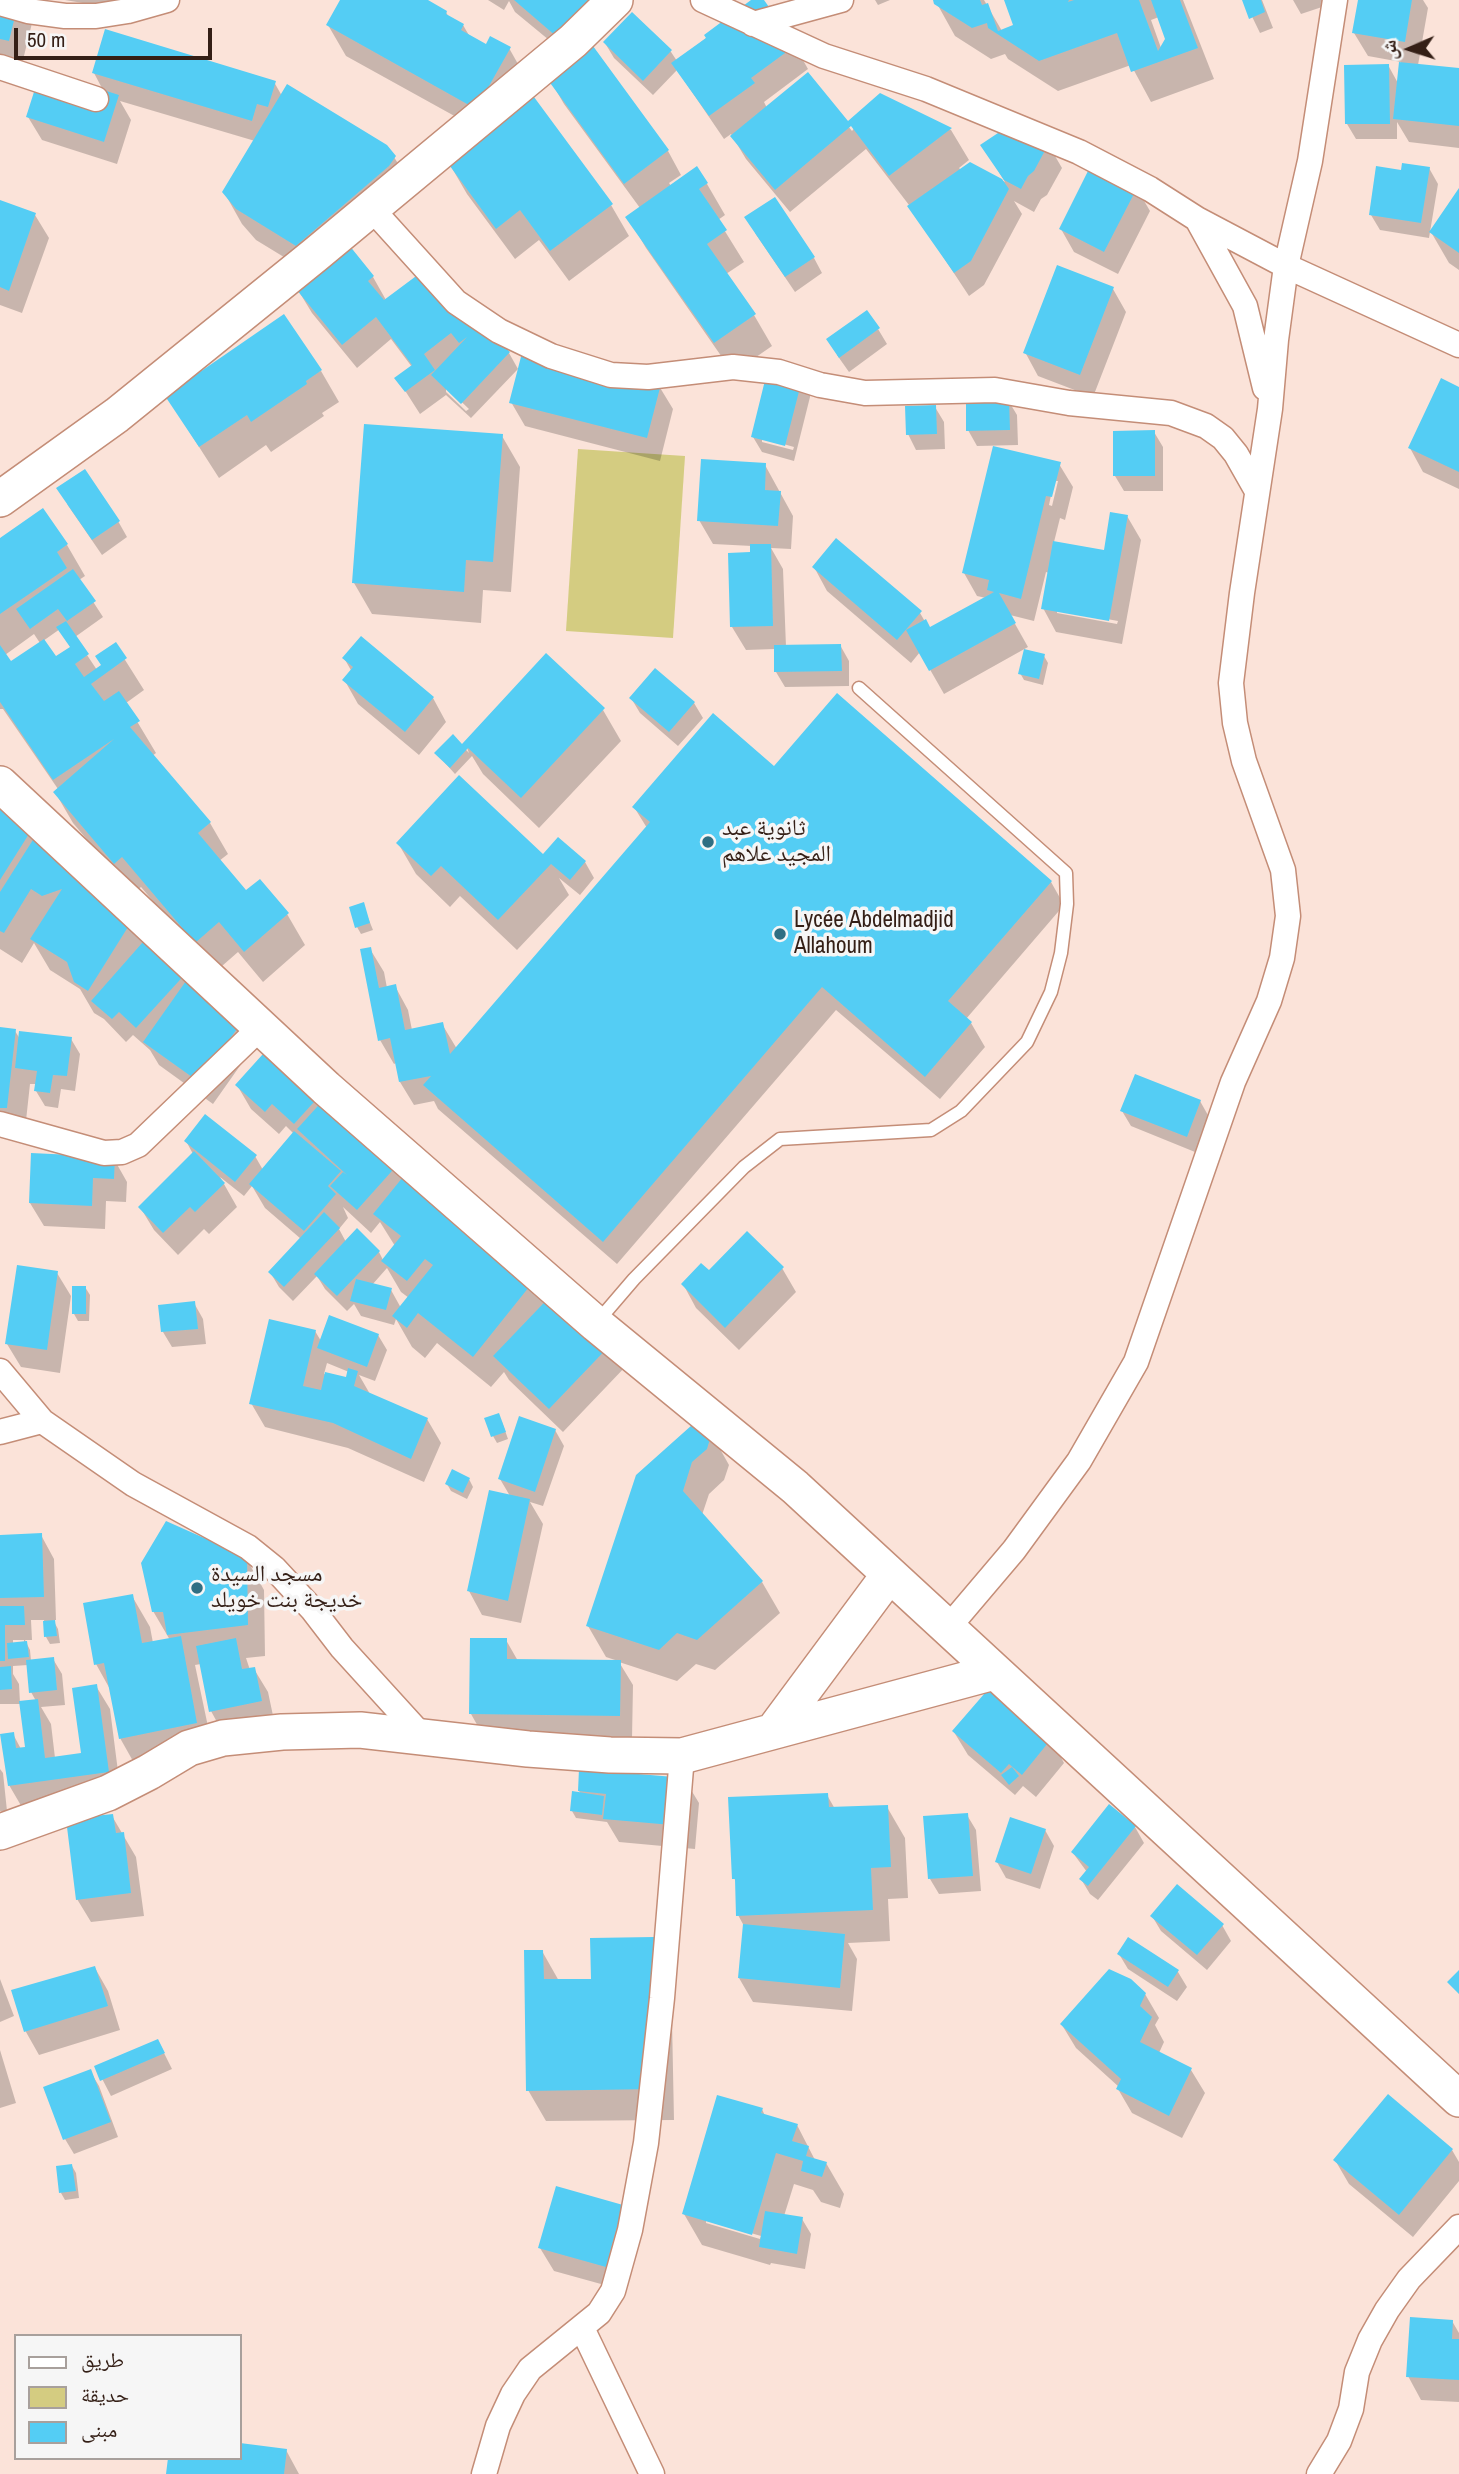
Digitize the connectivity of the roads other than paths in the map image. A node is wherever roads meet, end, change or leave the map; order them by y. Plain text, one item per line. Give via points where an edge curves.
1 (167, 0) edge
2 (615, 0) edge
3 (703, 0) edge
4 (841, 0) edge
5 (1335, 0) edge
6 (0, 4) edge
7 (753, 24) junction
8 (0, 67) edge
9 (96, 99) dead end
10 (371, 208) junction
11 (1197, 219) junction
12 (1286, 266) junction
13 (1459, 345) edge
14 (1270, 409) junction
15 (1257, 491) junction
16 (0, 499) edge
17 (859, 688) dead end
18 (0, 784) edge
19 (261, 1027) junction
20 (0, 1124) edge
21 (596, 1324) junction
22 (0, 1371) edge
23 (42, 1421) junction
24 (0, 1432) edge
25 (889, 1575) junction
26 (947, 1629) junction
27 (994, 1672) junction
28 (774, 1730) junction
29 (423, 1737) junction
30 (682, 1756) junction
31 (0, 1832) edge
32 (1459, 2099) edge
33 (1459, 2227) edge
34 (582, 2328) junction
35 (484, 2474) edge
36 (652, 2474) edge
37 (1319, 2474) edge

1 - 6 street via 96,16 65,16
2 - 10 street via 573,41
3 - 7 street
4 - 7 street
5 - 12 street via 1310,161
7 - 11 street via 824,56 926,89 1079,152
8 - 9 street
10 - 15 street via 456,302 499,331 551,356 611,375 648,377 733,367 779,372 865,393 995,390 1171,413 1206,426 1223,439
10 - 16 street via 117,415
11 - 12 street
11 - 14 street via 1245,306
12 - 13 street
12 - 14 street
14 - 15 street
15 - 26 street via 1231,683 1244,761 1283,870 1288,916 1282,958 1269,1001 1233,1082 1136,1363 1079,1461 1014,1550
17 - 21 lane via 1066,873 1068,904 1052,992 1027,1042 961,1111 931,1130 780,1139 735,1176
18 - 19 street
19 - 20 street via 138,1145 122,1152 104,1153
19 - 21 street
21 - 25 street via 795,1488
22 - 23 street
23 - 24 street
23 - 29 street via 133,1484 248,1547 274,1568
25 - 26 street
25 - 28 street
26 - 27 street
27 - 28 street
27 - 32 street
28 - 30 street
29 - 30 street via 528,1749
29 - 31 street via 360,1730 223,1738 189,1748 108,1793
30 - 34 street via 646,2143 613,2291
33 - 37 street via 1409,2279 1387,2310 1357,2372 1351,2409 1339,2441
34 - 35 street via 530,2369 513,2394
34 - 36 street

